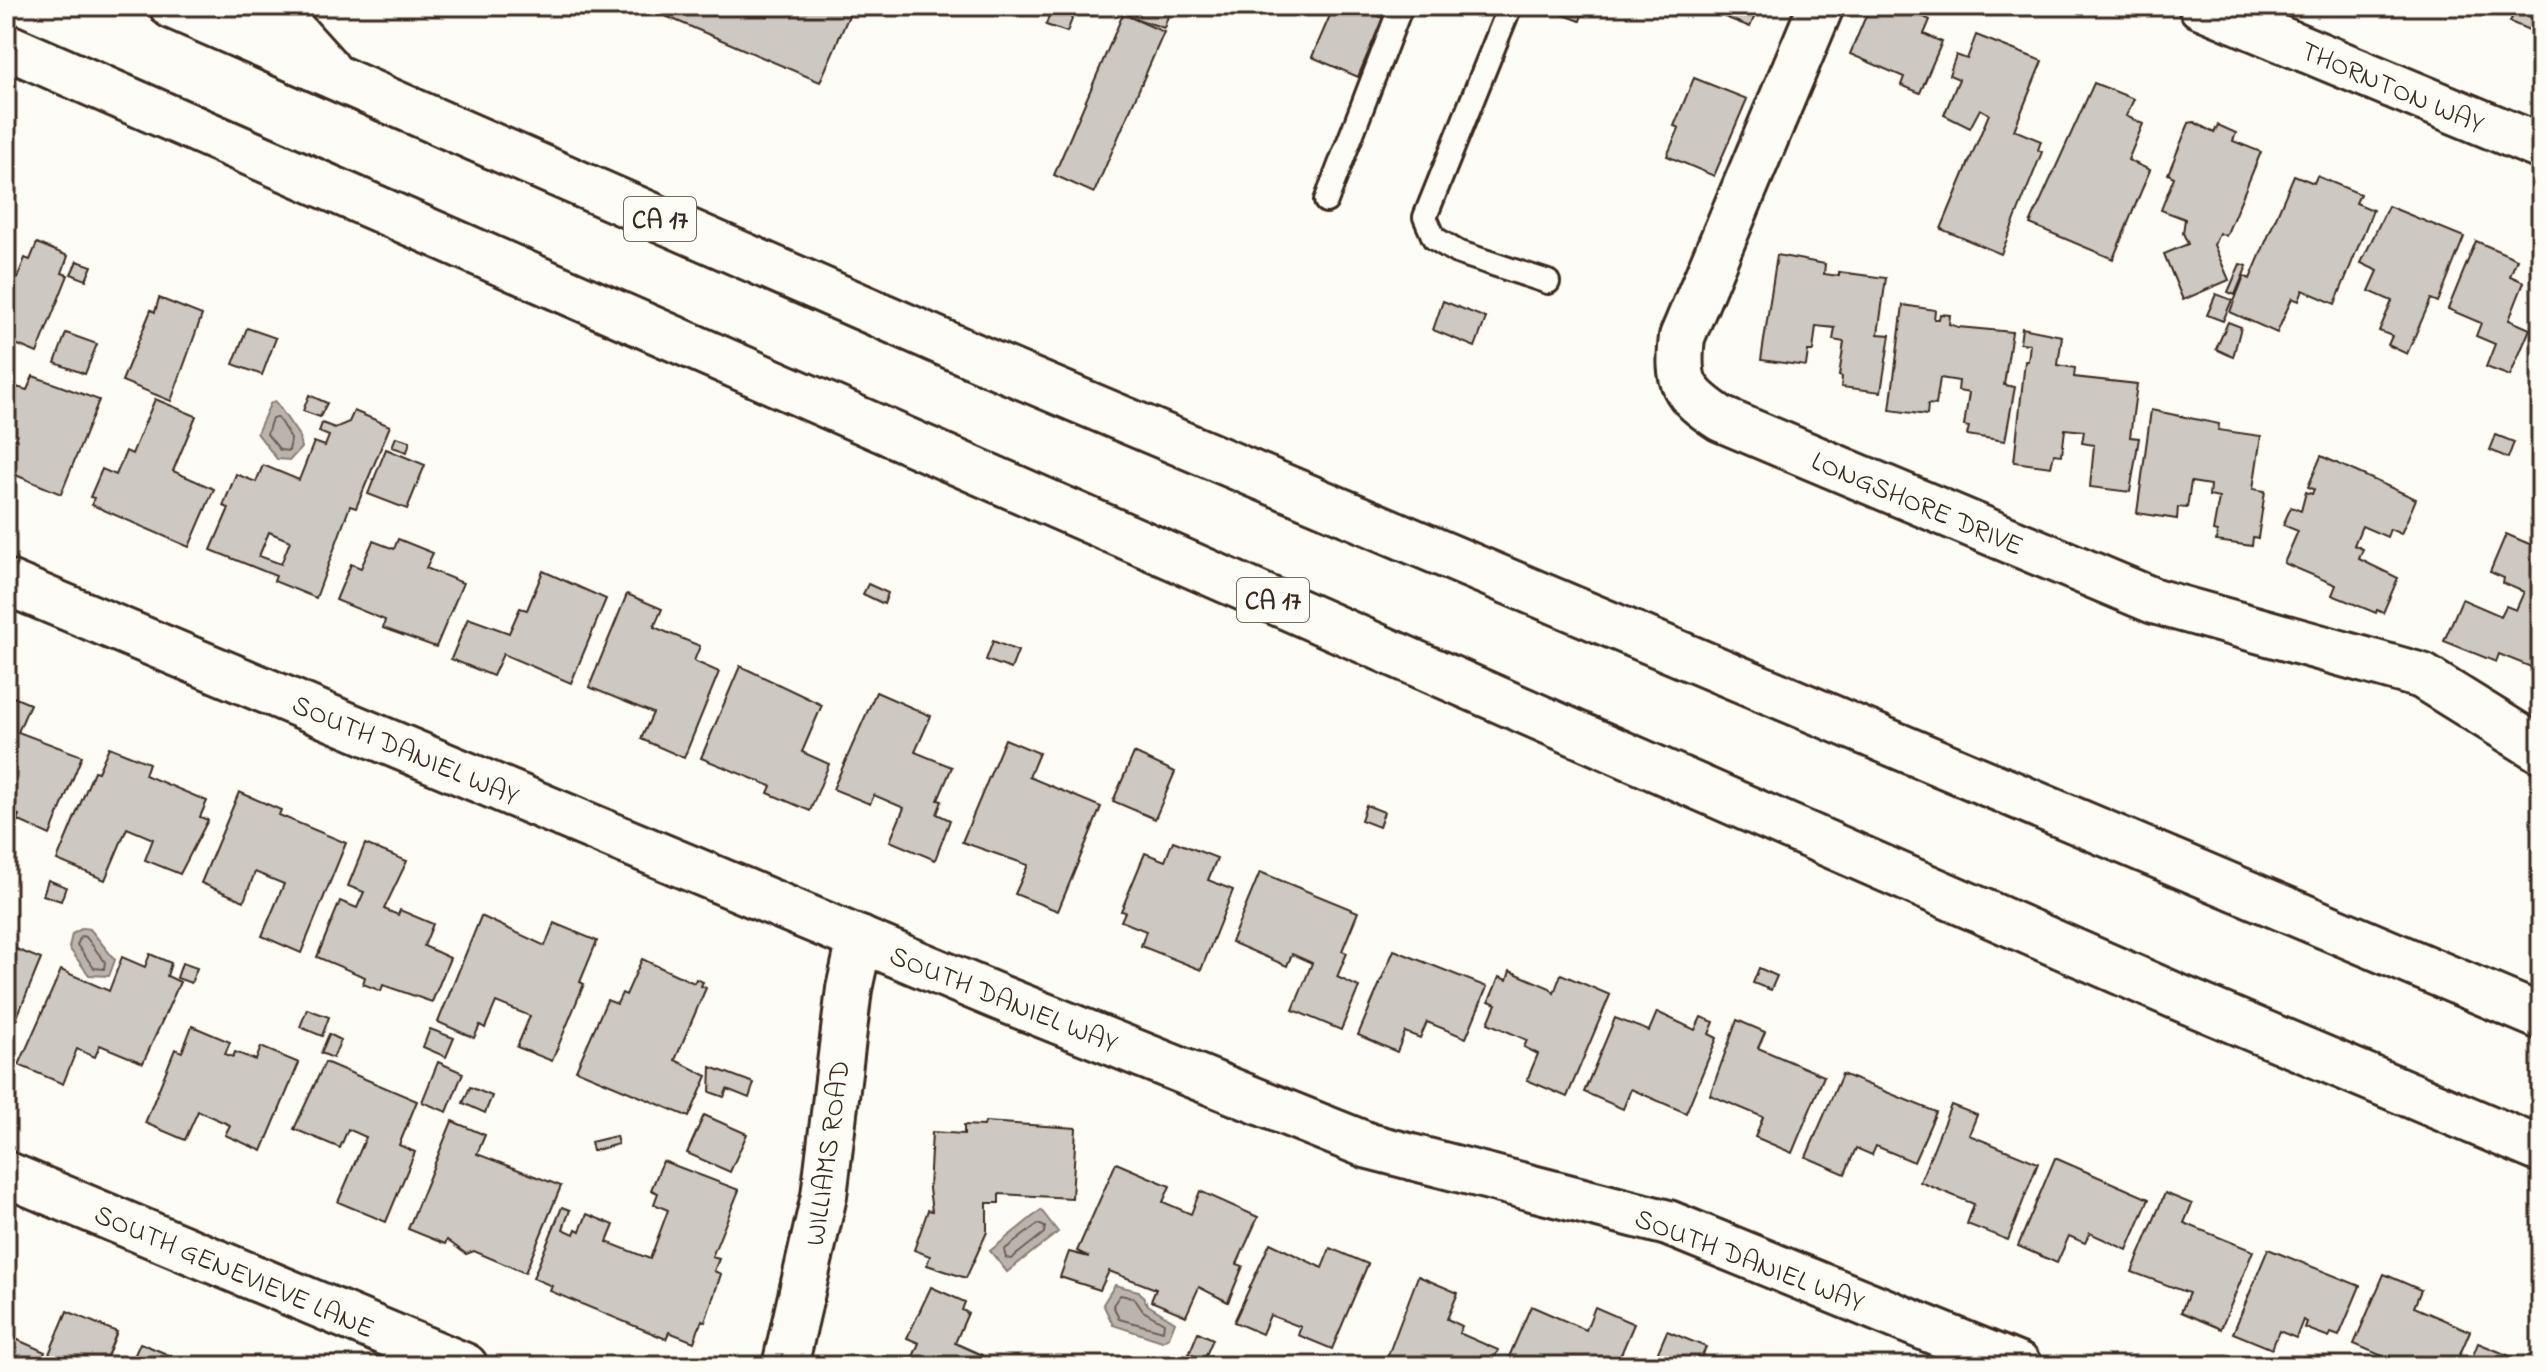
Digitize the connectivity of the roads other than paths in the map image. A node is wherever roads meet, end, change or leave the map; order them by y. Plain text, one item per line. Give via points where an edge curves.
1 (172, 6) edge
2 (271, 6) edge
3 (1401, 6) edge
4 (1510, 6) edge
5 (1821, 6) edge
6 (2201, 6) edge
7 (6, 46) edge
8 (336, 78) junction
9 (2541, 147) edge
10 (1326, 201) dead end
11 (1548, 282) dead end
12 (6, 582) edge
13 (2541, 750) edge
14 (860, 939) junction
15 (2541, 1017) edge
16 (2541, 1150) edge
17 (6, 1174) edge
18 (465, 1366) edge
19 (785, 1366) edge
20 (2019, 1366) edge

1 - 8 main road, CA 17
2 - 8 main road
3 - 10 lane
4 - 11 lane via 1425,217 1434,238 1457,252
5 - 13 main road, LONGSHORE DRIVE via 1682,337 1678,371 1694,401 1721,419 2154,601 2422,676
6 - 9 main road, THORNTON WAY
7 - 16 main road, CA 17 via 2178,997
8 - 15 main road, CA 17 via 983,360
12 - 14 main road, SOUTH DANIEL WAY
14 - 19 main road, WILLIAMS ROAD via 824,1196
14 - 20 main road, SOUTH DANIEL WAY via 1369,1146 1668,1223
17 - 18 main road, SOUTH GENEVIEVE LANE

